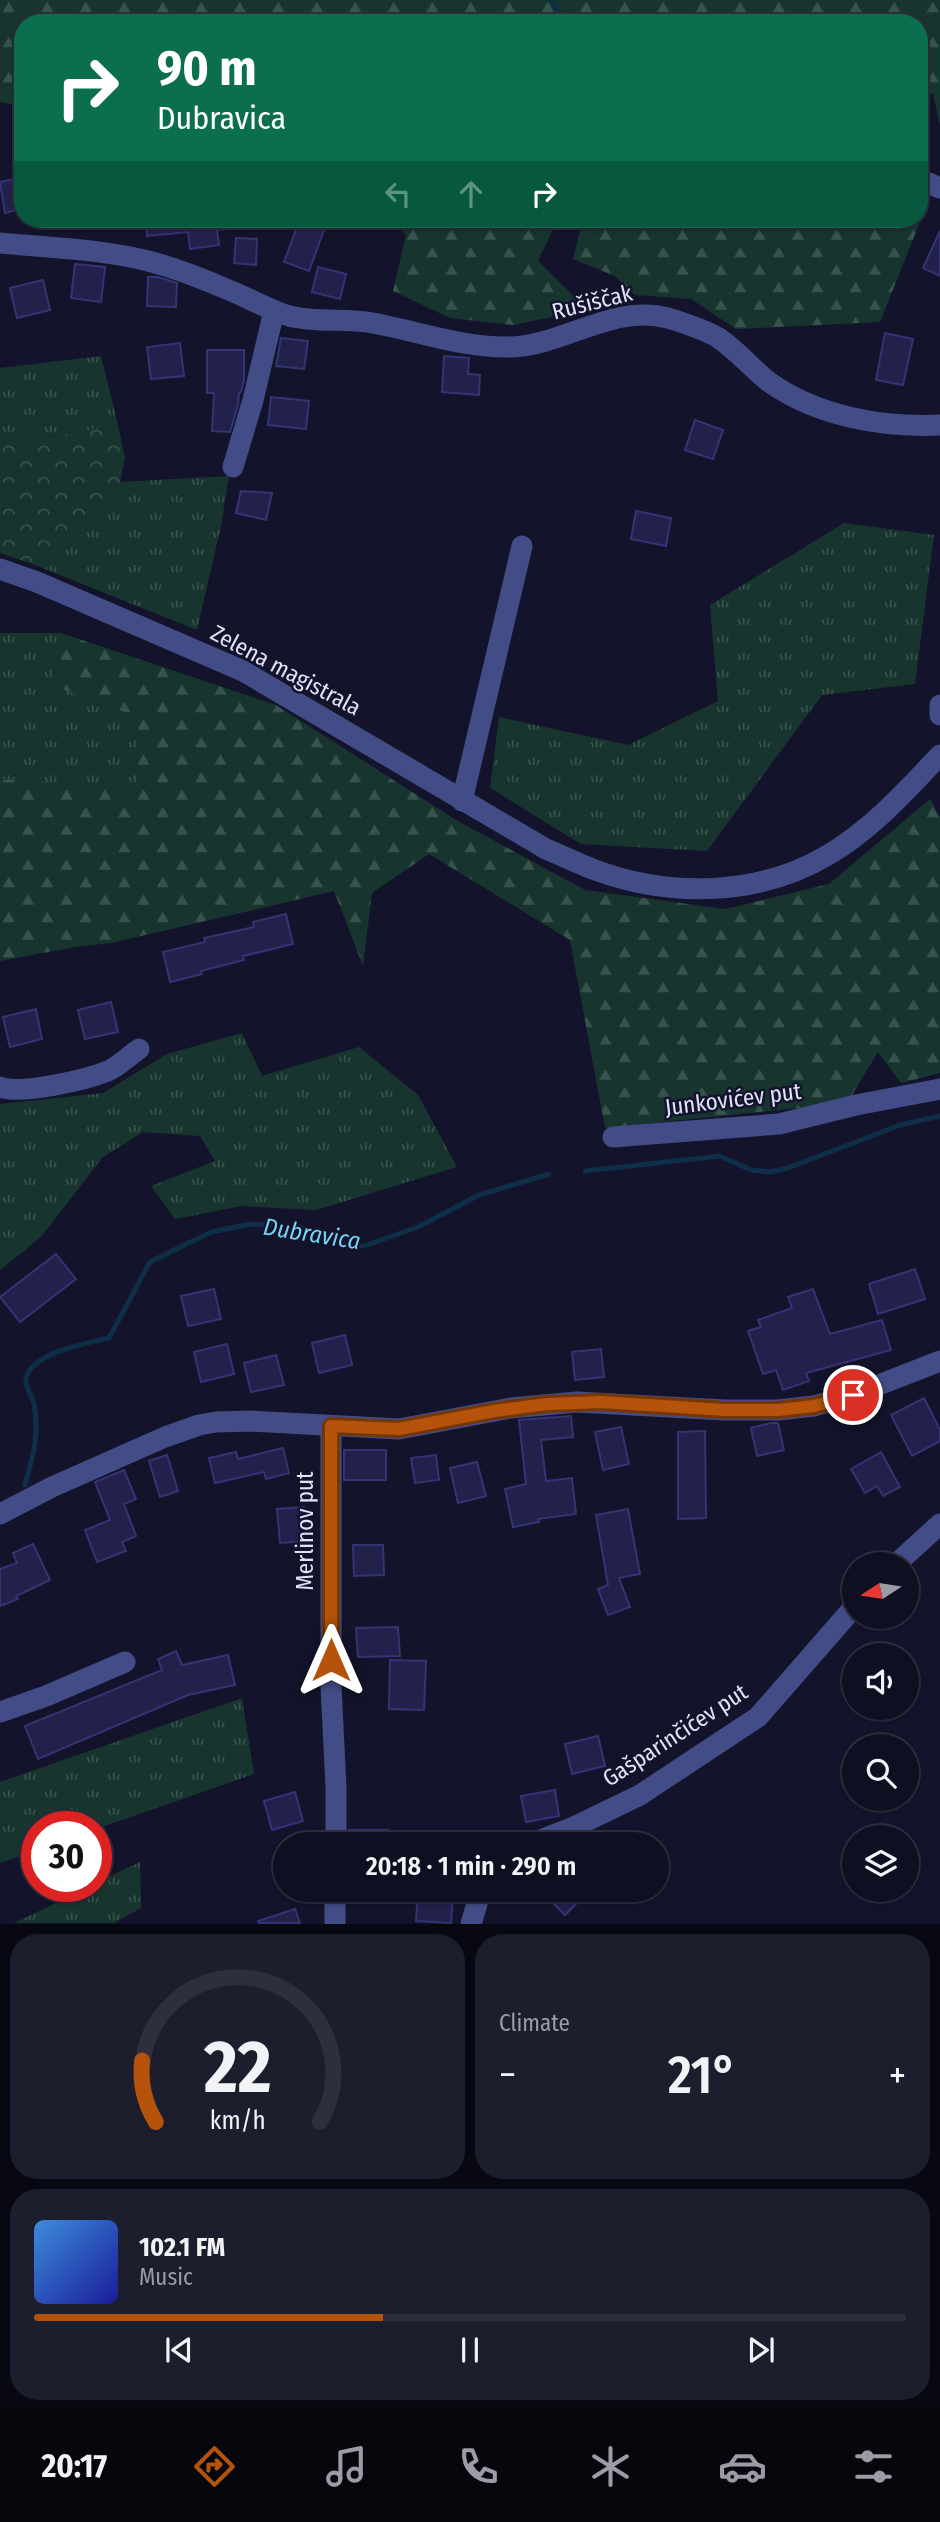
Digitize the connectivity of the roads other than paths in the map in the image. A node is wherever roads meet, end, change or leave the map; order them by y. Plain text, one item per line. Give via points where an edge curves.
1 (0, 243) edge
2 (274, 311) junction
3 (940, 425) edge
4 (233, 467) dead end
5 (523, 546) dead end
6 (0, 569) edge
7 (940, 705) edge
8 (940, 716) edge
9 (940, 755) edge
10 (462, 800) junction
11 (139, 1049) dead end
12 (0, 1087) edge
13 (940, 1089) edge
14 (613, 1137) dead end
15 (940, 1360) edge
16 (331, 1426) junction
17 (0, 1514) edge
18 (940, 1524) edge
19 (909, 1552) edge
20 (842, 1621) edge
21 (125, 1662) dead end
22 (0, 1712) edge
23 (336, 1832) edge
24 (562, 1832) edge
25 (335, 1902) edge
26 (477, 1902) edge
27 (335, 1923) edge
28 (471, 1923) edge

1 - 2 street, Rušiščak via 151,262
2 - 3 street, Rušiščak via 509,347 612,320 645,315 666,318 717,337 768,380 807,404 864,419
2 - 4 street
5 - 10 street
6 - 10 street, Zelena magistrala via 243,671
7 - 8 street
9 - 10 street, Zelena magistrala via 894,804 829,854 795,872 742,887 685,889 615,876 546,849
11 - 12 street via 110,1070 79,1080 17,1091
13 - 14 street, Junkovićev put via 779,1124
15 - 16 street via 853,1395 802,1408 761,1411 601,1402 547,1404 399,1429
16 - 17 street via 251,1421 199,1425
16 - 23 street, Merlinov put
18 - 19 street
20 - 24 street, Gašparinčićev put via 758,1717 640,1795
21 - 22 street
25 - 27 street
26 - 28 street

